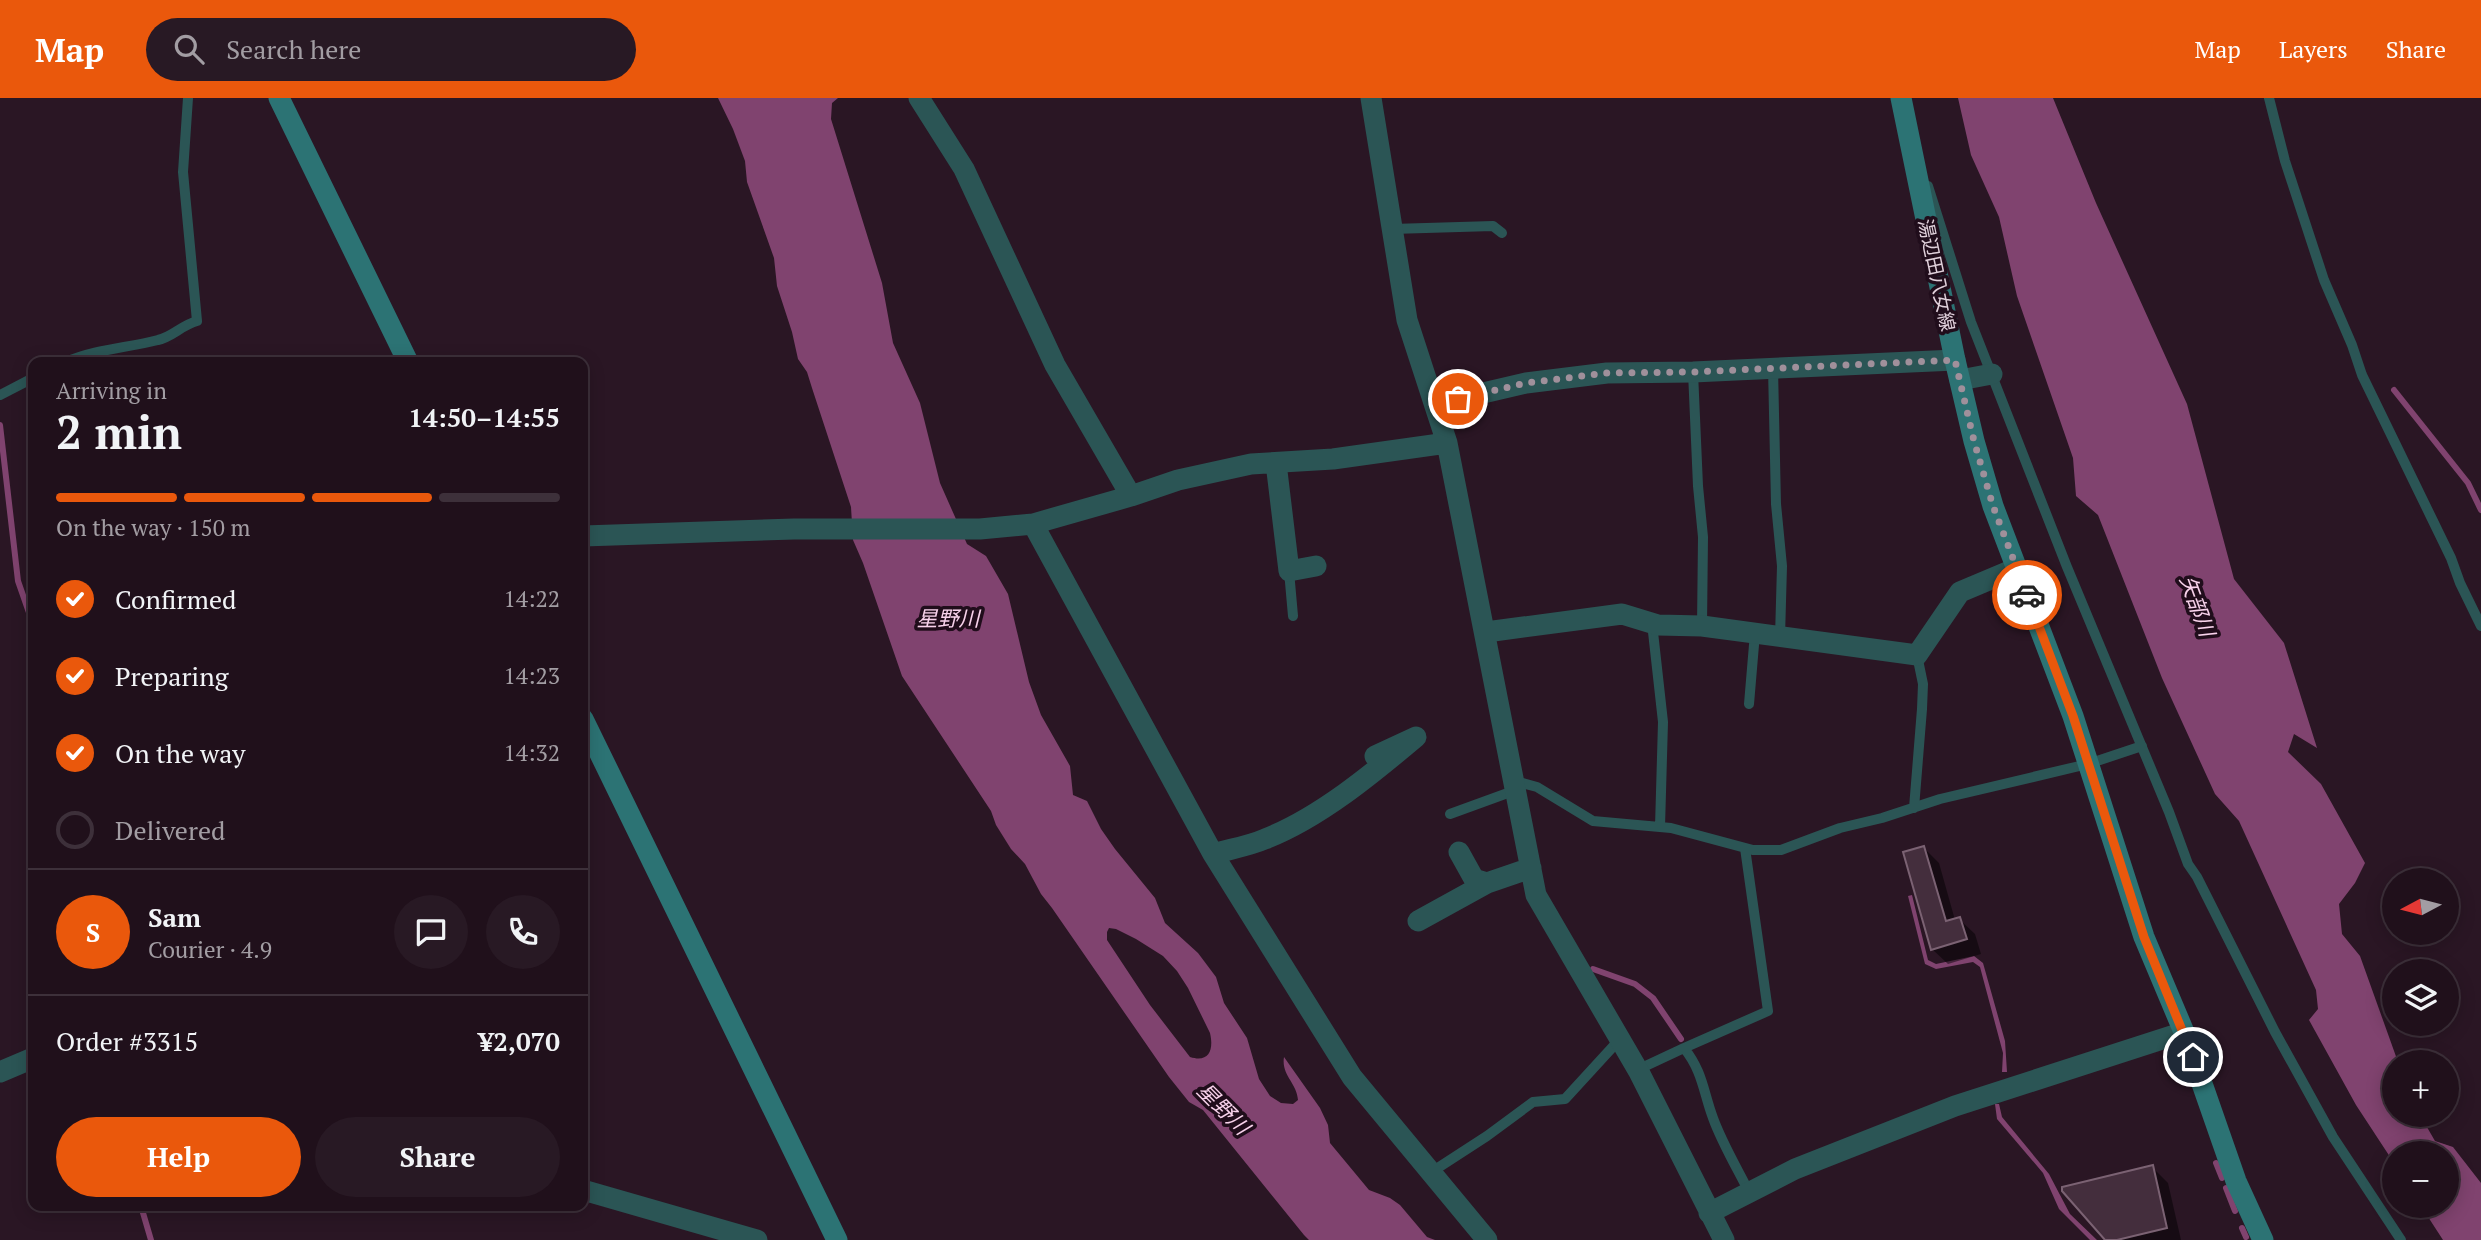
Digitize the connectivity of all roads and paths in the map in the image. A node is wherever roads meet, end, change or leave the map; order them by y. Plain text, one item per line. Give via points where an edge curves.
1 (188, 98) edge
2 (279, 98) edge
3 (919, 98) edge
4 (1371, 98) edge
5 (1901, 98) edge
6 (2269, 98) edge
7 (1909, 138) junction
8 (1392, 229) junction
9 (1502, 233) dead end
10 (78, 357) edge
11 (406, 357) edge
12 (1773, 368) junction
13 (1958, 370) junction
14 (1693, 372) junction
15 (1992, 374) junction
16 (28, 381) edge
17 (0, 395) edge
18 (1436, 404) junction
19 (1447, 443) junction
20 (1276, 463) junction
21 (1131, 496) junction
22 (1033, 524) junction
23 (588, 536) edge
24 (1316, 566) dead end
25 (2017, 568) junction
26 (1289, 571) junction
27 (1293, 616) dead end
28 (1652, 623) junction
29 (1702, 626) junction
30 (2481, 626) edge
31 (1486, 632) junction
32 (1755, 633) junction
33 (1780, 636) junction
34 (1917, 655) junction
35 (1749, 704) dead end
36 (588, 729) edge
37 (2142, 747) junction
38 (1375, 756) dead end
39 (2088, 764) junction
40 (1516, 786) junction
41 (1914, 808) junction
42 (1450, 814) dead end
43 (1660, 827) junction
44 (1745, 848) junction
45 (1459, 852) dead end
46 (1213, 854) junction
47 (1531, 868) junction
48 (1488, 883) junction
49 (1418, 921) dead end
50 (2184, 1032) junction
51 (1619, 1039) junction
52 (1685, 1048) junction
53 (28, 1060) edge
54 (1637, 1070) junction
55 (0, 1072) edge
56 (1430, 1173) junction
57 (588, 1191) edge
58 (1749, 1192) junction
59 (1709, 1213) junction
60 (757, 1240) edge
61 (837, 1240) edge
62 (1487, 1240) edge
63 (1724, 1240) edge
64 (2263, 1240) edge
65 (2401, 1240) edge

1 - 10 lane via 183,172 198,321 162,340
2 - 11 main road
3 - 21 street via 964,169 1055,365
4 - 8 street
5 - 7 main road, 湯辺田八女線
6 - 30 lane via 2324,279 2362,375
7 - 13 main road, 湯辺田八女線
7 - 15 lane
8 - 9 lane via 1493,226
8 - 18 street via 1406,320
12 - 13 street
12 - 14 street
12 - 33 lane via 1782,565
13 - 15 street
13 - 25 main road, 湯辺田八女線 via 1989,493
14 - 18 street via 1607,373 1526,383
14 - 29 lane via 1703,537
15 - 37 lane
16 - 17 lane
18 - 19 street
19 - 20 street
19 - 31 street
20 - 21 street via 1178,480
20 - 26 street
21 - 22 street
22 - 23 street
22 - 46 street
24 - 26 street
25 - 34 street via 1960,592
25 - 39 main road, 湯辺田八女線
26 - 27 lane
28 - 29 street
28 - 31 street via 1622,614
28 - 43 lane via 1663,722
29 - 32 street
31 - 40 street
32 - 33 street
32 - 35 lane
33 - 34 street
34 - 41 lane via 1923,709
36 - 61 main road
37 - 39 lane
37 - 65 lane via 2188,864 2275,1032 2333,1137
38 - 46 street via 1416,737 1311,816 1265,839
39 - 41 lane
39 - 50 main road, 湯辺田八女線 via 2144,937
40 - 42 lane
40 - 43 lane via 1537,787 1593,821
40 - 47 street
41 - 44 lane via 1781,850
43 - 44 lane
44 - 52 lane via 1768,1011
45 - 48 street via 1474,879
46 - 56 street via 1352,1077
47 - 48 street
47 - 51 street via 1536,895
48 - 49 street
50 - 58 street via 1955,1106 1795,1169
50 - 64 main road, 湯辺田八女線 via 2236,1181
51 - 54 street
51 - 56 lane via 1565,1100 1533,1102
52 - 54 lane
52 - 58 lane via 1703,1078 1713,1119
53 - 55 street
54 - 59 street
56 - 62 street
57 - 60 street
58 - 59 street
59 - 63 street

